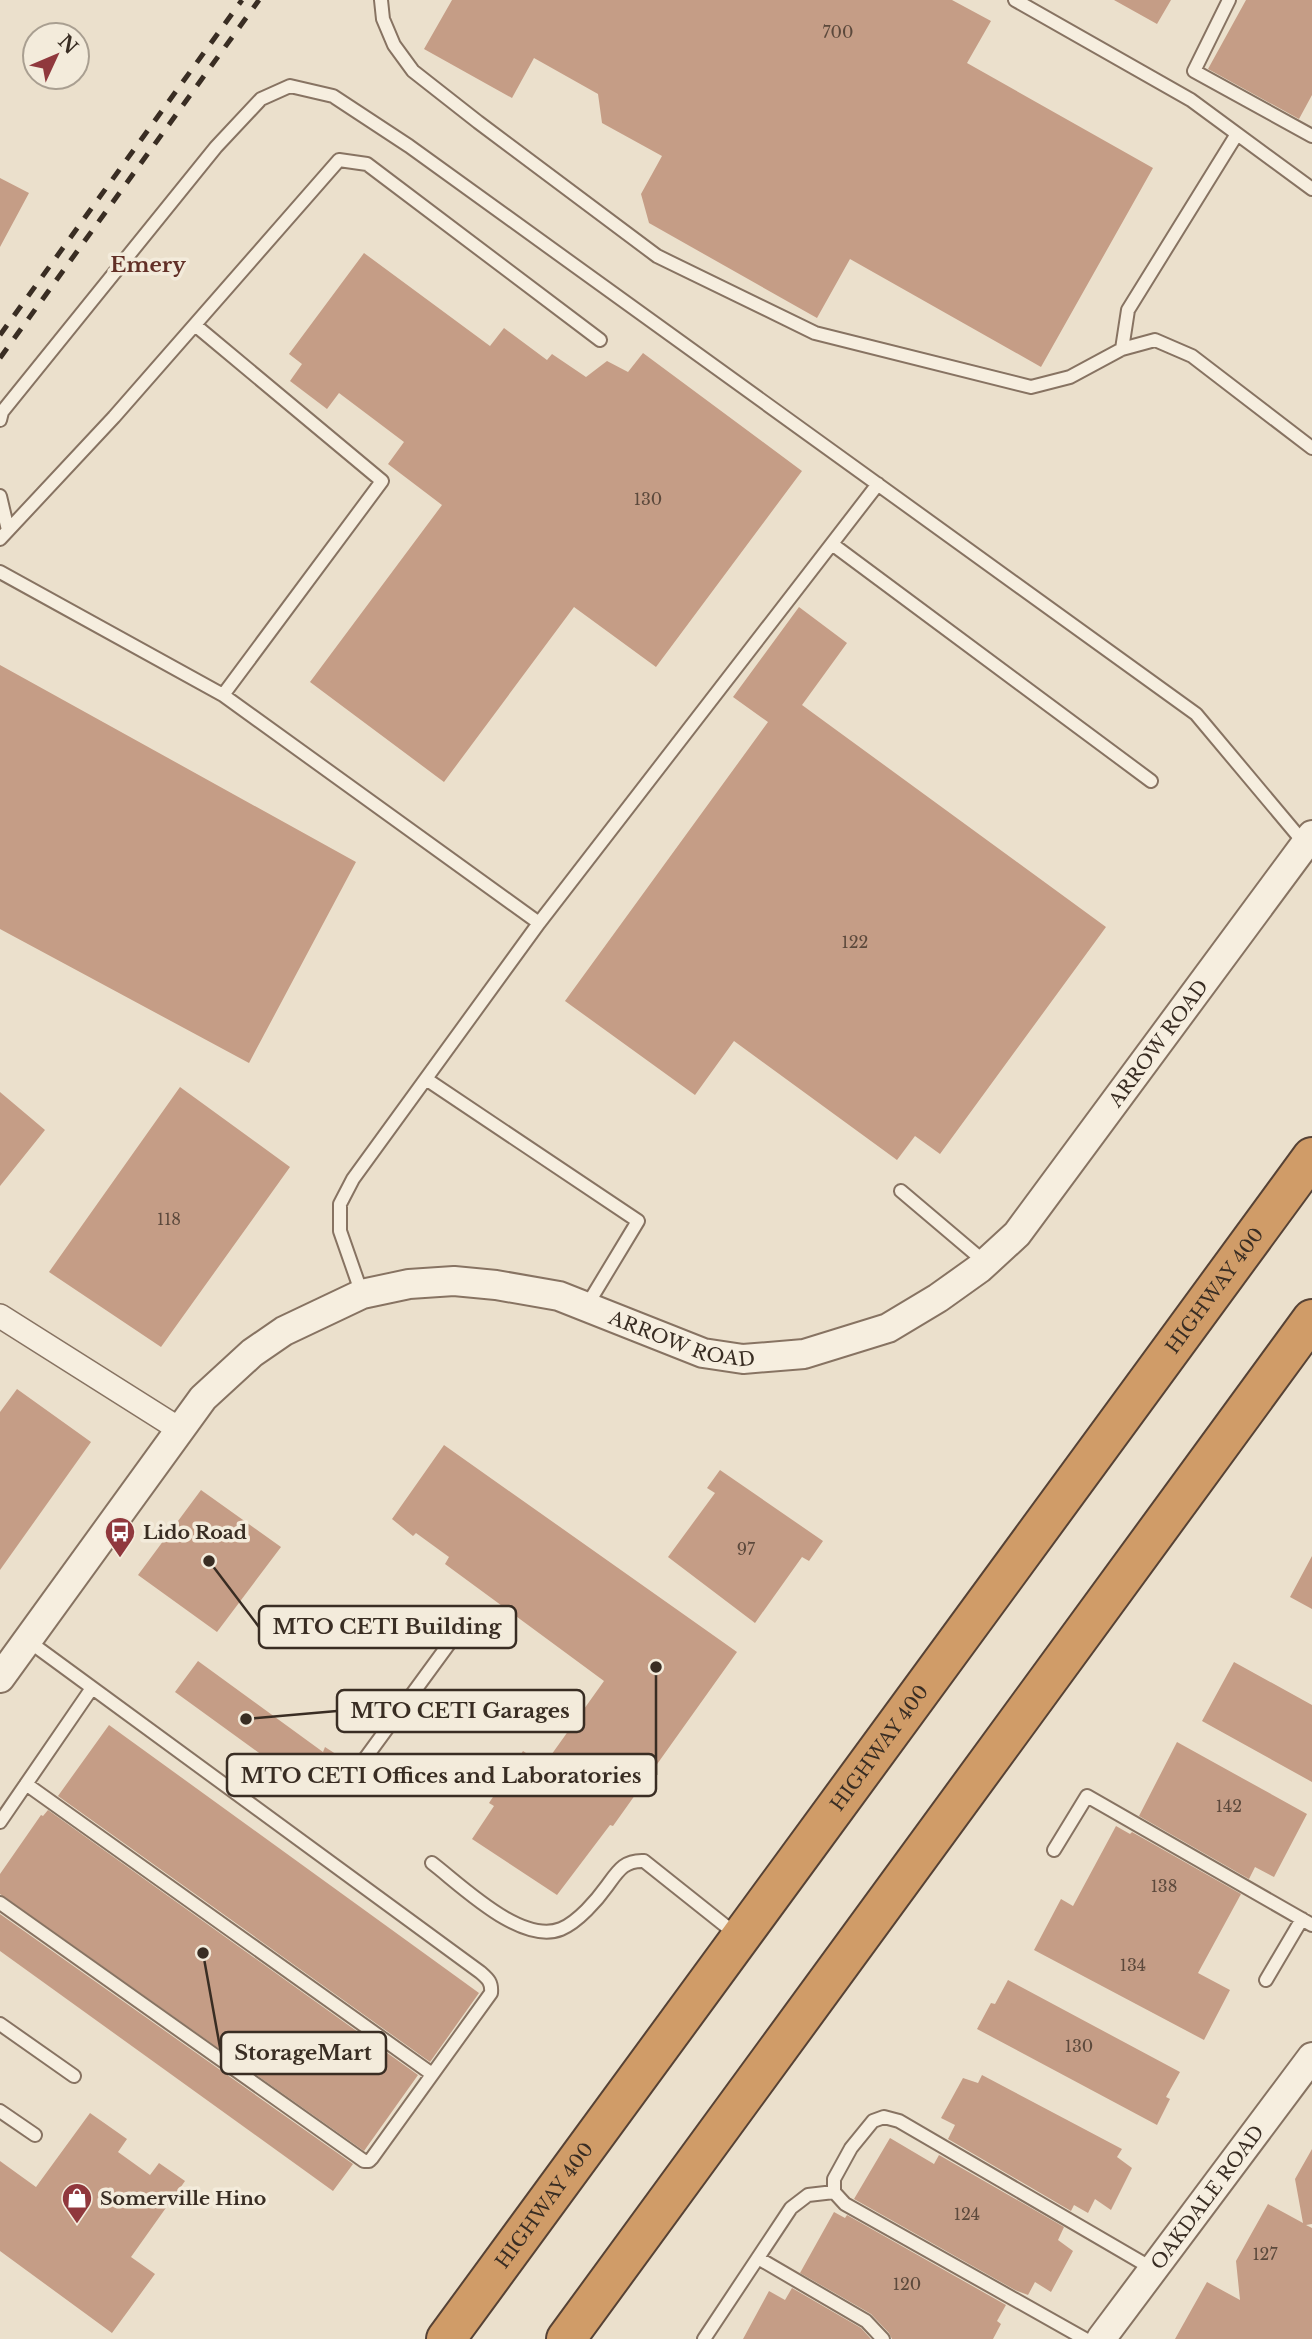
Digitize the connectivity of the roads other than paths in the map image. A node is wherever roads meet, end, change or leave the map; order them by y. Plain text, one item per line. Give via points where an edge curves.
1 (381, 0) edge
2 (1015, 0) edge
3 (1229, 0) edge
4 (1237, 134) junction
5 (1312, 136) edge
6 (1312, 189) edge
7 (195, 325) junction
8 (600, 340) dead end
9 (1122, 349) junction
10 (0, 420) edge
11 (1312, 448) edge
12 (878, 484) junction
13 (0, 496) edge
14 (4, 534) edge
15 (832, 544) junction
16 (0, 572) edge
17 (223, 695) junction
18 (1151, 781) dead end
19 (1308, 839) edge
20 (539, 923) junction
21 (426, 1079) junction
22 (1312, 1157) edge
23 (901, 1191) dead end
24 (986, 1262) junction
25 (362, 1294) junction
26 (586, 1307) junction
27 (1312, 1319) edge
28 (2, 1321) edge
29 (179, 1429) junction
30 (462, 1626) dead end
31 (27, 1640) junction
32 (2, 1670) edge
33 (92, 1688) junction
34 (364, 1760) dead end
35 (26, 1784) junction
36 (0, 1822) edge
37 (1054, 1850) dead end
38 (432, 1863) dead end
39 (0, 1903) edge
40 (1307, 1922) edge
41 (740, 1938) junction
42 (1266, 1980) dead end
43 (1, 2028) edge
44 (1309, 2068) edge
45 (432, 2074) junction
46 (74, 2076) dead end
47 (0, 2111) edge
48 (35, 2135) dead end
49 (834, 2192) junction
50 (758, 2258) junction
51 (1153, 2270) junction
52 (446, 2339) edge
53 (566, 2339) edge
54 (704, 2339) edge
55 (883, 2339) edge
56 (1085, 2339) edge
57 (1101, 2339) edge

1 - 9 lane via 394,45 412,71 478,122 657,256 815,333 1031,387 1070,377
2 - 4 lane via 1191,100
3 - 5 lane via 1194,71
4 - 6 lane
4 - 9 lane via 1128,310
7 - 8 lane via 339,160 367,164
7 - 14 lane
7 - 17 lane via 382,481
9 - 11 lane via 1155,340 1192,356
10 - 12 lane via 216,147 261,99 290,86 333,96 409,146
12 - 15 lane
12 - 19 lane via 1196,714
13 - 14 lane
15 - 18 lane
15 - 20 lane
16 - 17 lane
17 - 20 lane
19 - 24 street, ARROW ROAD via 1017,1234
20 - 21 lane
21 - 25 lane via 340,1204 340,1230
21 - 26 lane via 638,1221
22 - 41 highway, HIGHWAY 400
23 - 24 lane
24 - 26 street, ARROW ROAD via 888,1328 804,1354 743,1359 703,1353
25 - 26 street, ARROW ROAD via 454,1281 559,1296
25 - 29 street, ARROW ROAD via 284,1331 252,1353 203,1398
27 - 53 highway
28 - 29 street
29 - 31 street, ARROW ROAD
30 - 34 lane
31 - 32 street, ARROW ROAD
31 - 33 lane
33 - 35 lane
33 - 45 lane via 489,1979 491,1993
35 - 36 lane
35 - 45 lane
37 - 40 lane via 1087,1796
38 - 41 lane via 507,1921 541,1932 561,1929 594,1904 619,1869 630,1860 644,1861
39 - 45 lane via 365,2161 372,2158
40 - 42 lane
41 - 52 highway, HIGHWAY 400
43 - 46 lane
44 - 51 street, OAKDALE ROAD
47 - 48 lane
49 - 50 lane via 808,2195 791,2207
49 - 51 lane via 834,2179 851,2148 873,2121 884,2117 899,2121
49 - 56 lane via 869,2219
50 - 54 lane
50 - 55 lane via 866,2321
51 - 57 street, OAKDALE ROAD

